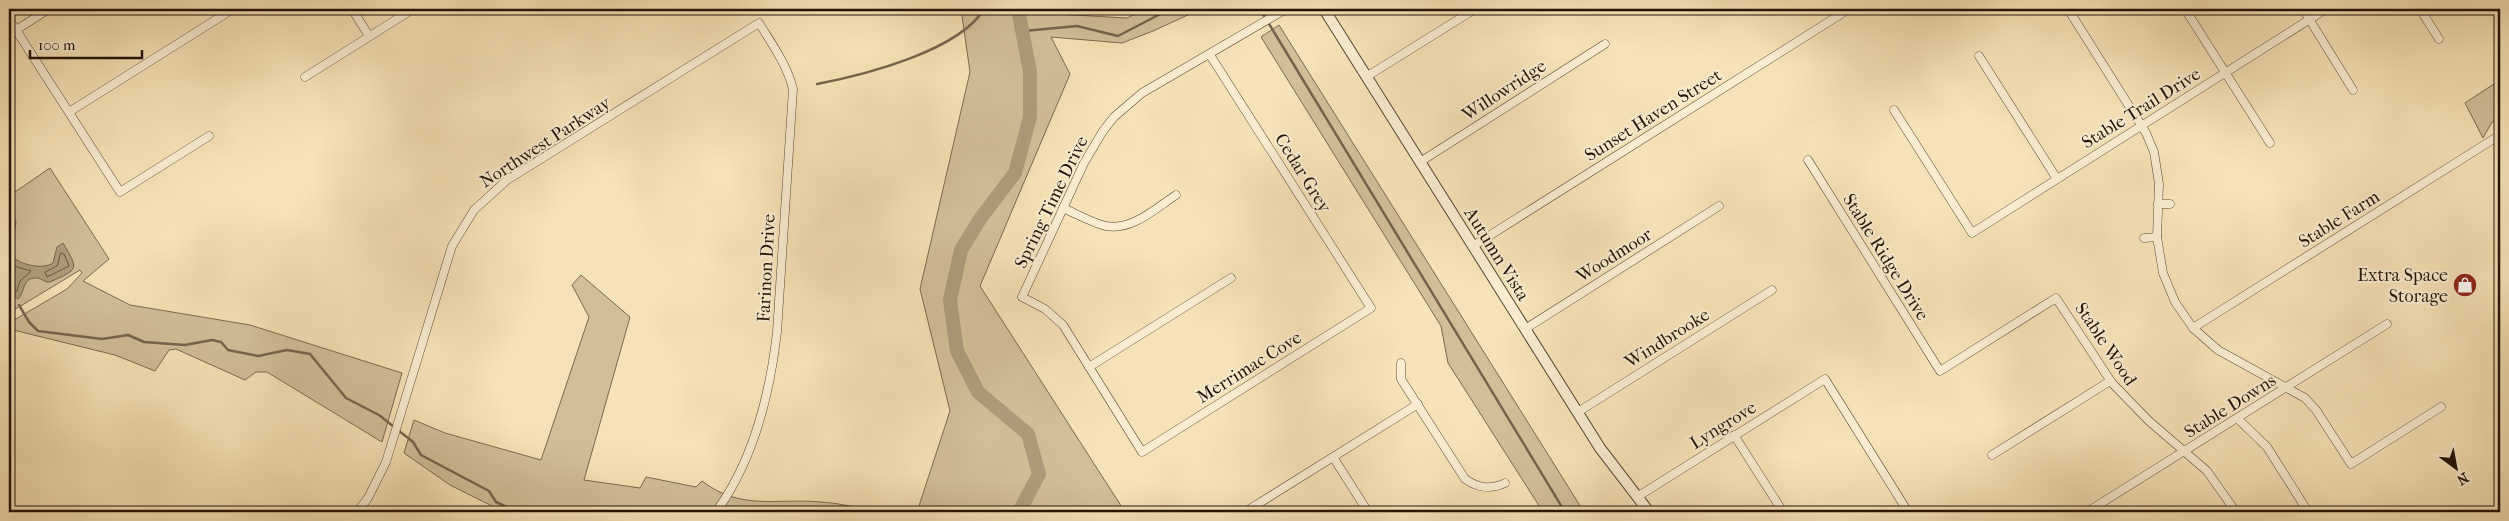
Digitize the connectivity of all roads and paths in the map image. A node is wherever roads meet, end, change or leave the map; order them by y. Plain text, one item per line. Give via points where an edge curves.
1 (50, 9) edge
2 (233, 9) edge
3 (352, 9) edge
4 (413, 9) edge
5 (1286, 9) edge
6 (1324, 9) edge
7 (1475, 9) edge
8 (1849, 9) edge
9 (2068, 9) edge
10 (2185, 9) edge
11 (2303, 9) edge
12 (2326, 9) edge
13 (2420, 9) edge
14 (9, 19) edge
15 (2309, 19) junction
16 (759, 23) joint
17 (16, 30) junction
18 (369, 36) junction
19 (2439, 39) dead end
20 (1605, 44) dead end
21 (1210, 54) junction
22 (1979, 56) dead end
23 (2226, 72) junction
24 (305, 77) dead end
25 (1366, 77) junction
26 (2353, 90) dead end
27 (1894, 110) dead end
28 (69, 112) junction
29 (2141, 126) junction
30 (2500, 135) edge
31 (209, 136) dead end
32 (2270, 143) dead end
33 (1808, 160) dead end
34 (1420, 162) junction
35 (2057, 179) junction
36 (1176, 196) dead end
37 (2158, 204) junction
38 (2170, 204) dead end
39 (1719, 206) dead end
40 (1063, 208) junction
41 (2144, 238) dead end
42 (2157, 238) junction
43 (1473, 246) junction
44 (1231, 278) dead end
45 (1772, 290) dead end
46 (2056, 298) joint
47 (1371, 308) joint
48 (2387, 324) dead end
49 (2194, 328) junction
50 (1525, 329) junction
51 (1401, 363) dead end
52 (1089, 367) junction
53 (2110, 381) junction
54 (2288, 387) junction
55 (1418, 404) junction
56 (2442, 407) dead end
57 (1578, 412) junction
58 (2238, 418) junction
59 (1734, 435) junction
60 (2184, 452) junction
61 (1992, 455) dead end
62 (1333, 457) junction
63 (1505, 483) dead end
64 (1637, 497) junction
65 (357, 512) edge
66 (716, 512) edge
67 (1245, 512) edge
68 (1368, 512) edge
69 (1649, 512) edge
70 (1783, 512) edge
71 (1908, 512) edge
72 (2087, 512) edge
73 (2236, 512) edge
74 (2308, 512) edge

1 - 17 street
2 - 28 street
3 - 18 street
4 - 18 street
5 - 21 street, Spring Time Drive
6 - 25 street, Autumn Vista
7 - 25 street
8 - 43 street, Sunset Haven Street
9 - 29 street
10 - 23 street
11 - 15 street
12 - 15 street, Stable Trail Drive
13 - 19 street
14 - 17 street
15 - 23 street, Stable Trail Drive
15 - 26 street
16 - 65 street, Northwest Parkway via 507,180 474,210 452,246 376,484
16 - 66 street, Farinon Drive via 778,53 793,89 777,332 773,365 754,437 726,499
17 - 28 street
18 - 24 street
20 - 34 street, Willowridge
21 - 40 street, Spring Time Drive via 1142,93 1114,117 1093,146
21 - 47 street, Cedar Grey
22 - 35 street
23 - 29 street, Stable Trail Drive
23 - 32 street
25 - 34 street, Autumn Vista
27 - 35 street, Stable Trail Drive via 1972,233
28 - 31 street via 120,192
29 - 35 street, Stable Trail Drive
29 - 37 street via 2157,162
30 - 49 street, Stable Farm
33 - 46 street, Stable Ridge Drive via 1940,371
34 - 43 street, Autumn Vista
36 - 40 street via 1137,220 1116,227 1096,223
37 - 38 street
37 - 42 street
39 - 50 street, Woodmoor
40 - 52 street, Spring Time Drive via 1022,297 1057,319
41 - 42 street
42 - 49 street via 2168,287
43 - 50 street, Autumn Vista
44 - 52 street
45 - 57 street, Windbrooke
46 - 53 street, Stable Wood
47 - 52 street, Merrimac Cove via 1142,452
48 - 54 street, Stable Downs
49 - 54 street via 2231,359
50 - 57 street, Autumn Vista
51 - 55 street via 1401,378
53 - 60 street, Stable Wood via 2129,403
53 - 61 street
54 - 56 street via 2316,410 2351,464
54 - 58 street, Stable Downs
55 - 62 street
55 - 63 street via 1465,479 1487,488
57 - 64 street, Autumn Vista
58 - 60 street, Stable Downs
58 - 74 street via 2266,447
59 - 64 street, Lyngrove
59 - 70 street
59 - 71 street, Lyngrove via 1825,380
60 - 72 street, Stable Downs
60 - 73 street, Stable Wood via 2215,480
62 - 67 street
62 - 68 street
64 - 69 street, Autumn Vista

